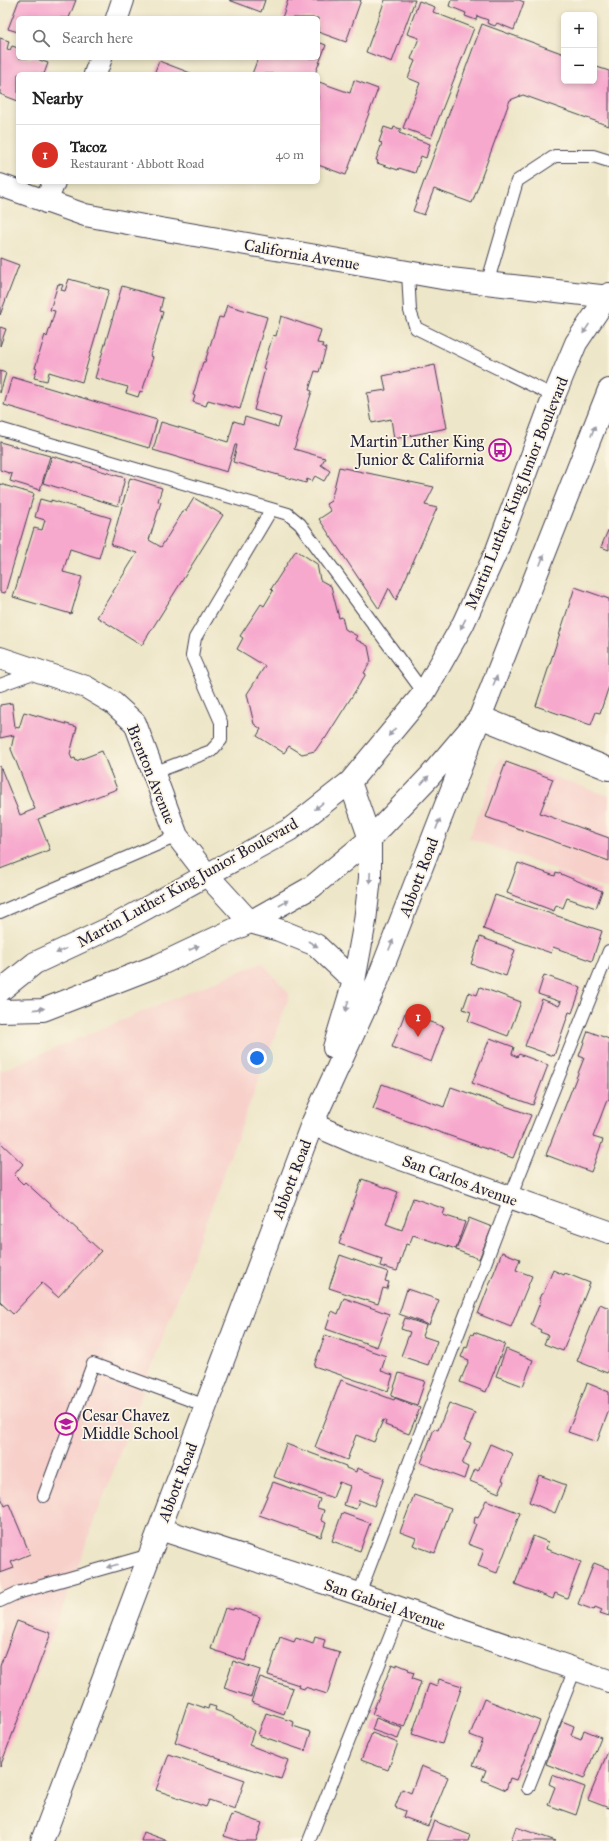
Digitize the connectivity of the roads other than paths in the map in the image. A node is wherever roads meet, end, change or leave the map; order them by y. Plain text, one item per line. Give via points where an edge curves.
1 (123, 0) edge
2 (118, 16) edge
3 (100, 60) edge
4 (96, 72) edge
5 (609, 161) edge
6 (0, 185) edge
7 (50, 192) edge
8 (408, 272) junction
9 (487, 284) junction
10 (609, 298) edge
11 (609, 390) edge
12 (554, 396) junction
13 (0, 429) edge
14 (272, 510) junction
15 (0, 658) edge
16 (39, 670) junction
17 (0, 685) edge
18 (424, 693) junction
19 (480, 717) junction
20 (609, 769) edge
21 (153, 773) junction
22 (350, 782) junction
23 (177, 836) junction
24 (370, 839) junction
25 (207, 875) junction
26 (0, 912) edge
27 (250, 922) junction
28 (609, 951) edge
29 (354, 981) junction
30 (0, 991) edge
31 (0, 1011) edge
32 (312, 1124) junction
33 (510, 1198) junction
34 (609, 1232) edge
35 (206, 1406) junction
36 (44, 1496) dead end
37 (160, 1528) junction
38 (150, 1554) junction
39 (359, 1594) junction
40 (0, 1601) edge
41 (402, 1609) junction
42 (575, 1669) junction
43 (609, 1681) edge
44 (528, 1788) dead end
45 (42, 1841) edge
46 (308, 1841) edge

1 - 2 street
3 - 4 street
5 - 9 lane via 594,156 555,156 517,181
6 - 7 street, California Avenue
7 - 8 street, California Avenue via 85,215
8 - 9 street, California Avenue
8 - 12 lane via 410,310 416,328
9 - 10 street, California Avenue
10 -> 12 street, Martin Luther King Junior Boulevard via 576,343
19 -> 11 street
12 -> 18 street, Martin Luther King Junior Boulevard via 497,550 464,624
13 - 14 lane
14 - 18 lane via 288,514 300,524
14 - 21 lane via 195,638 192,656 221,722 221,740 211,751
15 - 16 street, Brenton Avenue
16 - 17 lane
16 - 21 street, Brenton Avenue via 86,687 113,702 135,723
18 -> 22 street, Martin Luther King Junior Boulevard
19 - 20 street
24 -> 19 street via 430,776
32 -> 19 street, Abbott Road via 377,982
21 - 23 street, Brenton Avenue
22 - 24 street, Abbott Road
22 -> 25 street, Martin Luther King Junior Boulevard via 289,830
23 - 25 street, Brenton Avenue
23 - 26 lane
27 -> 24 street via 312,887
24 -> 29 street, Abbott Road via 368,900
25 - 27 street, Brenton Avenue
25 -> 30 street, Martin Luther King Junior Boulevard via 110,928 35,963
27 -> 29 street via 316,945
31 -> 27 street via 43,1010 159,965
28 - 33 lane
29 -> 32 street, Abbott Road
32 - 33 street, San Carlos Avenue
32 - 35 street, Abbott Road
33 - 34 street, San Carlos Avenue
33 - 39 lane
35 - 36 lane via 93,1364
35 - 37 street, Abbott Road
37 - 38 street, Abbott Road
37 - 39 street, San Gabriel Avenue
38 -> 40 lane via 17,1593
38 - 45 street, Abbott Road
39 - 41 street, San Gabriel Avenue
41 - 42 street, San Gabriel Avenue
41 - 46 lane
42 - 43 street, San Gabriel Avenue
42 - 44 lane

